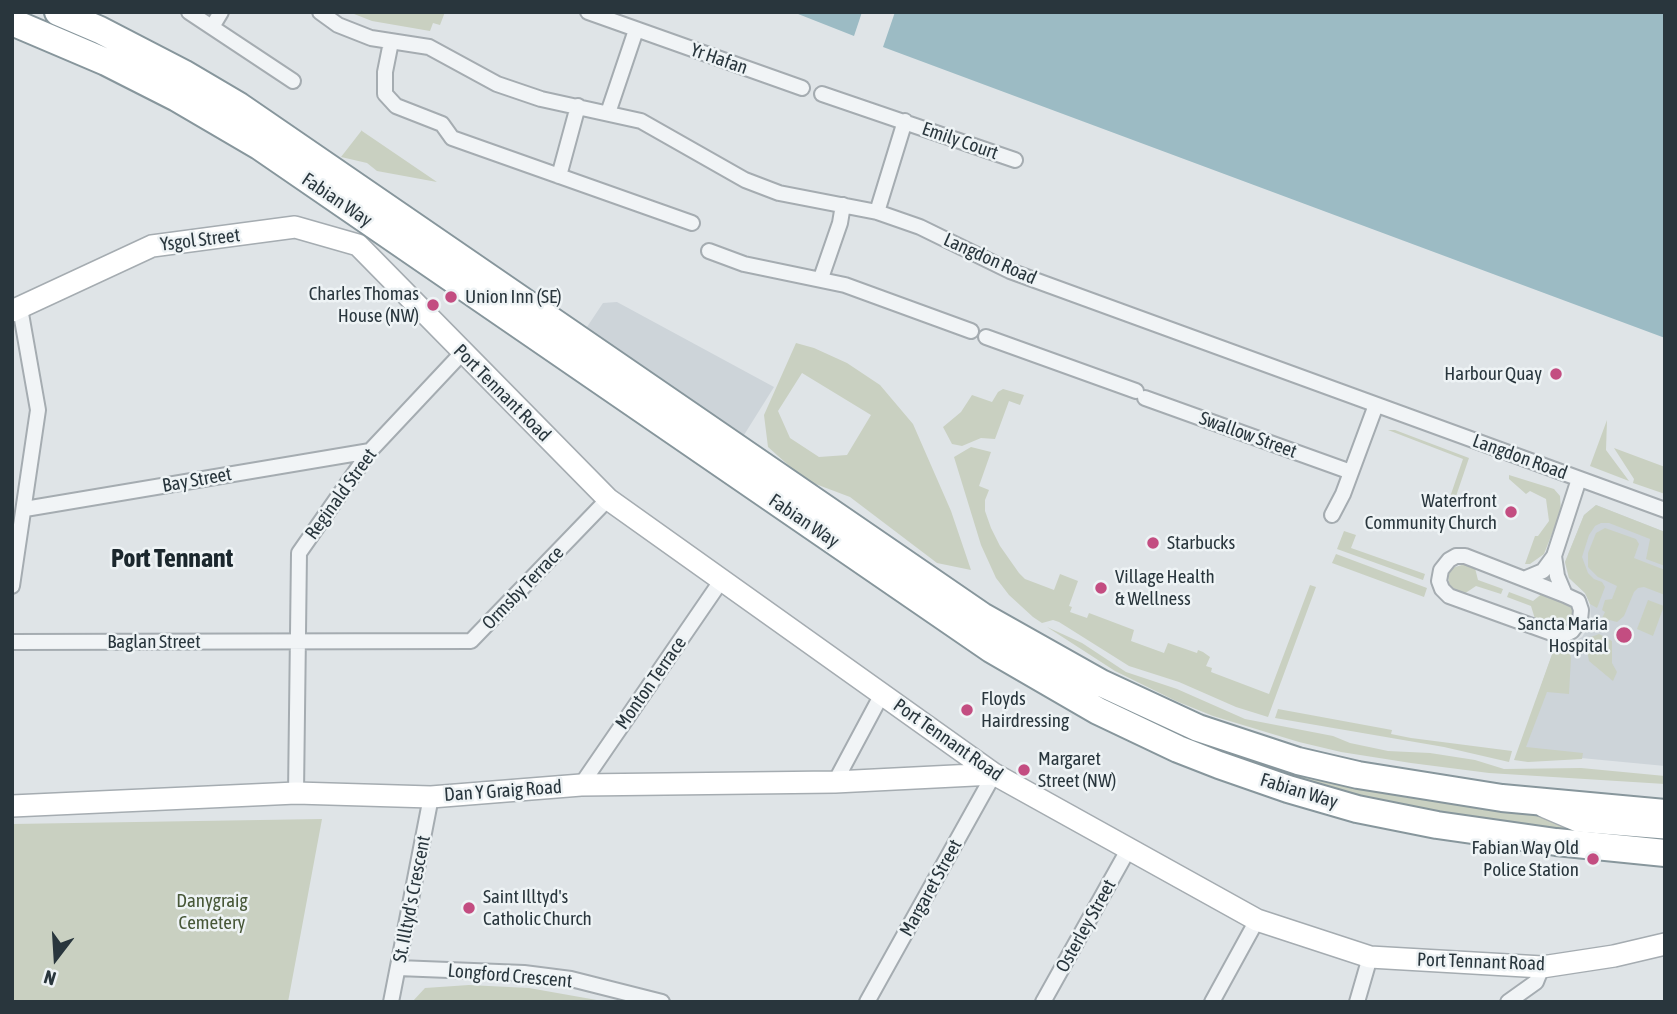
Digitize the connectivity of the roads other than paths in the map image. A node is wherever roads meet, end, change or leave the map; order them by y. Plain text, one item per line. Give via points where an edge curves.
1 (58, 12) edge
2 (189, 12) edge
3 (221, 12) edge
4 (320, 12) edge
5 (588, 12) edge
6 (12, 22) edge
7 (212, 27) junction
8 (636, 30) junction
9 (391, 42) junction
10 (293, 80) dead end
11 (802, 88) dead end
12 (822, 94) dead end
13 (578, 106) junction
14 (608, 113) junction
15 (905, 121) junction
16 (1015, 160) dead end
17 (559, 176) junction
18 (844, 205) junction
19 (877, 212) junction
20 (692, 223) dead end
21 (358, 245) joint
22 (709, 251) dead end
23 (821, 278) junction
24 (16, 309) edge
25 (971, 331) dead end
26 (986, 337) dead end
27 (462, 353) junction
28 (1376, 404) junction
29 (370, 451) junction
30 (1351, 472) junction
31 (1579, 479) junction
32 (608, 499) junction
33 (25, 509) junction
34 (1665, 510) edge
35 (1332, 515) dead end
36 (1554, 556) junction
37 (1524, 579) junction
38 (721, 581) junction
39 (12, 586) edge
40 (1565, 595) junction
41 (296, 641) junction
42 (12, 642) edge
43 (882, 694) junction
44 (995, 774) junction
45 (835, 782) junction
46 (581, 785) junction
47 (296, 793) junction
48 (431, 797) junction
49 (1531, 801) junction
50 (12, 806) edge
51 (1665, 813) edge
52 (1665, 828) edge
53 (1128, 850) junction
54 (1665, 853) edge
55 (1256, 919) junction
56 (1665, 944) edge
57 (1370, 957) junction
58 (1542, 967) junction
59 (398, 968) junction
60 (391, 1002) edge
61 (662, 1002) edge
62 (867, 1002) edge
63 (1043, 1002) edge
64 (1212, 1002) edge
65 (1357, 1002) edge
66 (1508, 1002) edge

1 - 49 highway, Fabian Way via 112,36 239,106 982,616 1101,683 1198,728 1298,761 1400,783
2 - 7 street
3 - 7 street
4 - 9 street, Langdon Road via 338,25
5 - 8 street, Yr Hafan
6 - 54 highway, Fabian Way via 107,62 259,146 990,649 1098,711 1209,761 1357,809 1437,825
7 - 10 street
8 - 11 street, Yr Hafan
8 - 14 street
9 - 13 street, Langdon Road via 429,47 497,84
9 - 17 street via 385,94 397,106 442,124 452,138
12 - 15 street, Emily Court
13 - 14 street, Langdon Road
13 - 17 street
14 - 18 street, Langdon Road via 641,121 745,180 779,193
15 - 16 street, Emily Court
15 - 19 street, Emily Court
17 - 20 street
18 - 19 street, Langdon Road
18 - 23 street
19 - 28 street, Langdon Road via 920,227 1010,271
21 - 24 street, Ysgol Street via 295,227 152,246
21 - 27 street, Port Tennant Road
22 - 23 street via 744,264
23 - 25 street
24 - 33 street via 38,410
26 - 30 street, Swallow Street
27 - 29 street, Reginald Street
27 - 32 street, Port Tennant Road
28 - 30 street
28 - 31 street, Langdon Road
29 - 33 street, Bay Street
29 - 41 street, Reginald Street via 299,553
30 - 35 street
31 - 34 street, Langdon Road
31 - 36 street
32 - 38 street, Port Tennant Road
32 - 41 street, Ormsby Terrace via 471,641
33 - 39 street
36 - 37 street via 1543,571
36 - 40 street
37 - 40 street
37 - 40 street via 1456,556 1441,570 1439,581 1450,596 1557,635 1572,631 1580,621 1578,601
38 - 43 street, Port Tennant Road
38 - 46 street, Monton Terrace
41 - 42 street, Baglan Street
41 - 47 street, Reginald Street
43 - 44 street, Port Tennant Road
43 - 45 street
44 - 45 street, Dan Y Graig Road
44 - 53 street, Port Tennant Road
44 - 62 street, Margaret Street
45 - 46 street, Dan Y Graig Road
46 - 48 street, Dan Y Graig Road
47 - 48 street, Dan Y Graig Road
47 - 50 street, Dan Y Graig Road
48 - 59 street, St. Illtyd's Crescent
49 - 51 highway, Fabian Way
49 - 52 street via 1578,821
53 - 55 street, Port Tennant Road
53 - 63 street, Osterley Street
55 - 57 street, Port Tennant Road
55 - 64 street
56 - 58 street, Port Tennant Road
57 - 58 street, Port Tennant Road
57 - 65 street
58 - 66 street via 1536,982
59 - 60 street, St. Illtyd's Crescent
59 - 61 street, Longford Crescent via 571,979

